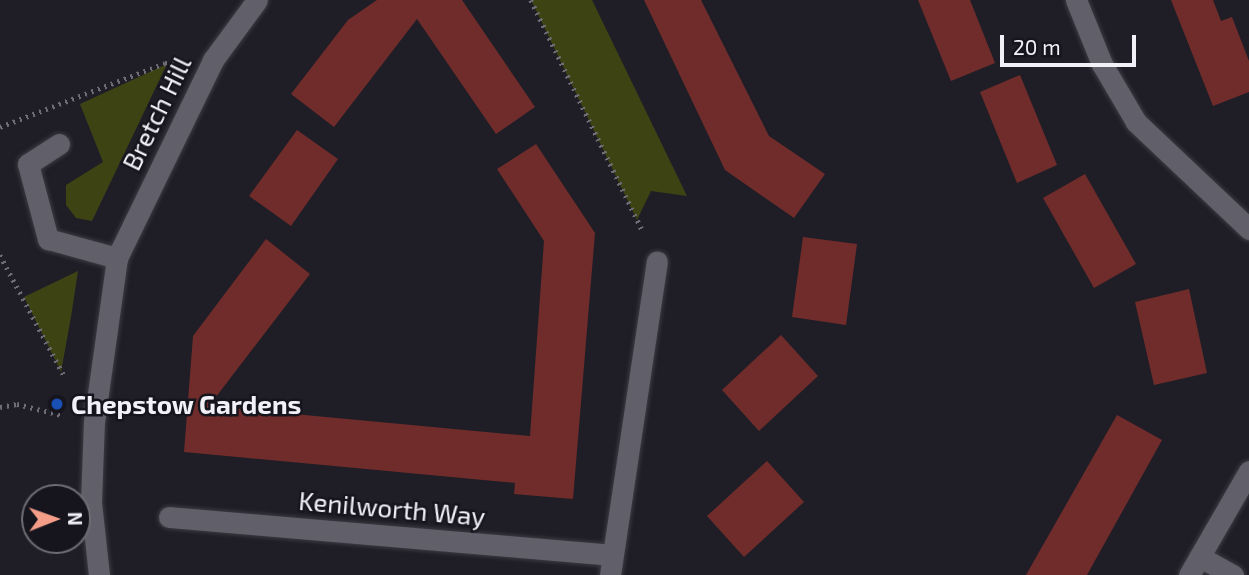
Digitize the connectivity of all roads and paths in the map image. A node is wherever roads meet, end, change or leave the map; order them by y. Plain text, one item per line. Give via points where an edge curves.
1 (257, 0) edge
2 (531, 0) edge
3 (1076, 0) edge
4 (213, 60) junction
5 (0, 127) edge
6 (60, 144) dead end
7 (1249, 229) edge
8 (0, 255) edge
9 (117, 258) junction
10 (657, 261) joint
11 (0, 407) edge
12 (94, 422) junction
13 (1249, 471) edge
14 (169, 517) dead end
15 (610, 565) edge
16 (1194, 566) edge
17 (99, 575) edge
18 (1233, 575) edge

1 - 4 street, Bretch Hill
2 - 10 path
3 - 7 street via 1102,64 1136,122
4 - 5 path via 165,63
4 - 9 street, Bretch Hill
6 - 9 street via 28,164 48,239
8 - 12 path via 58,366
9 - 12 street, Bretch Hill
10 - 15 street, Kenilworth Way
11 - 12 path via 17,404
12 - 17 street, Bretch Hill via 91,502
13 - 16 street
14 - 15 street, Kenilworth Way
16 - 18 street

